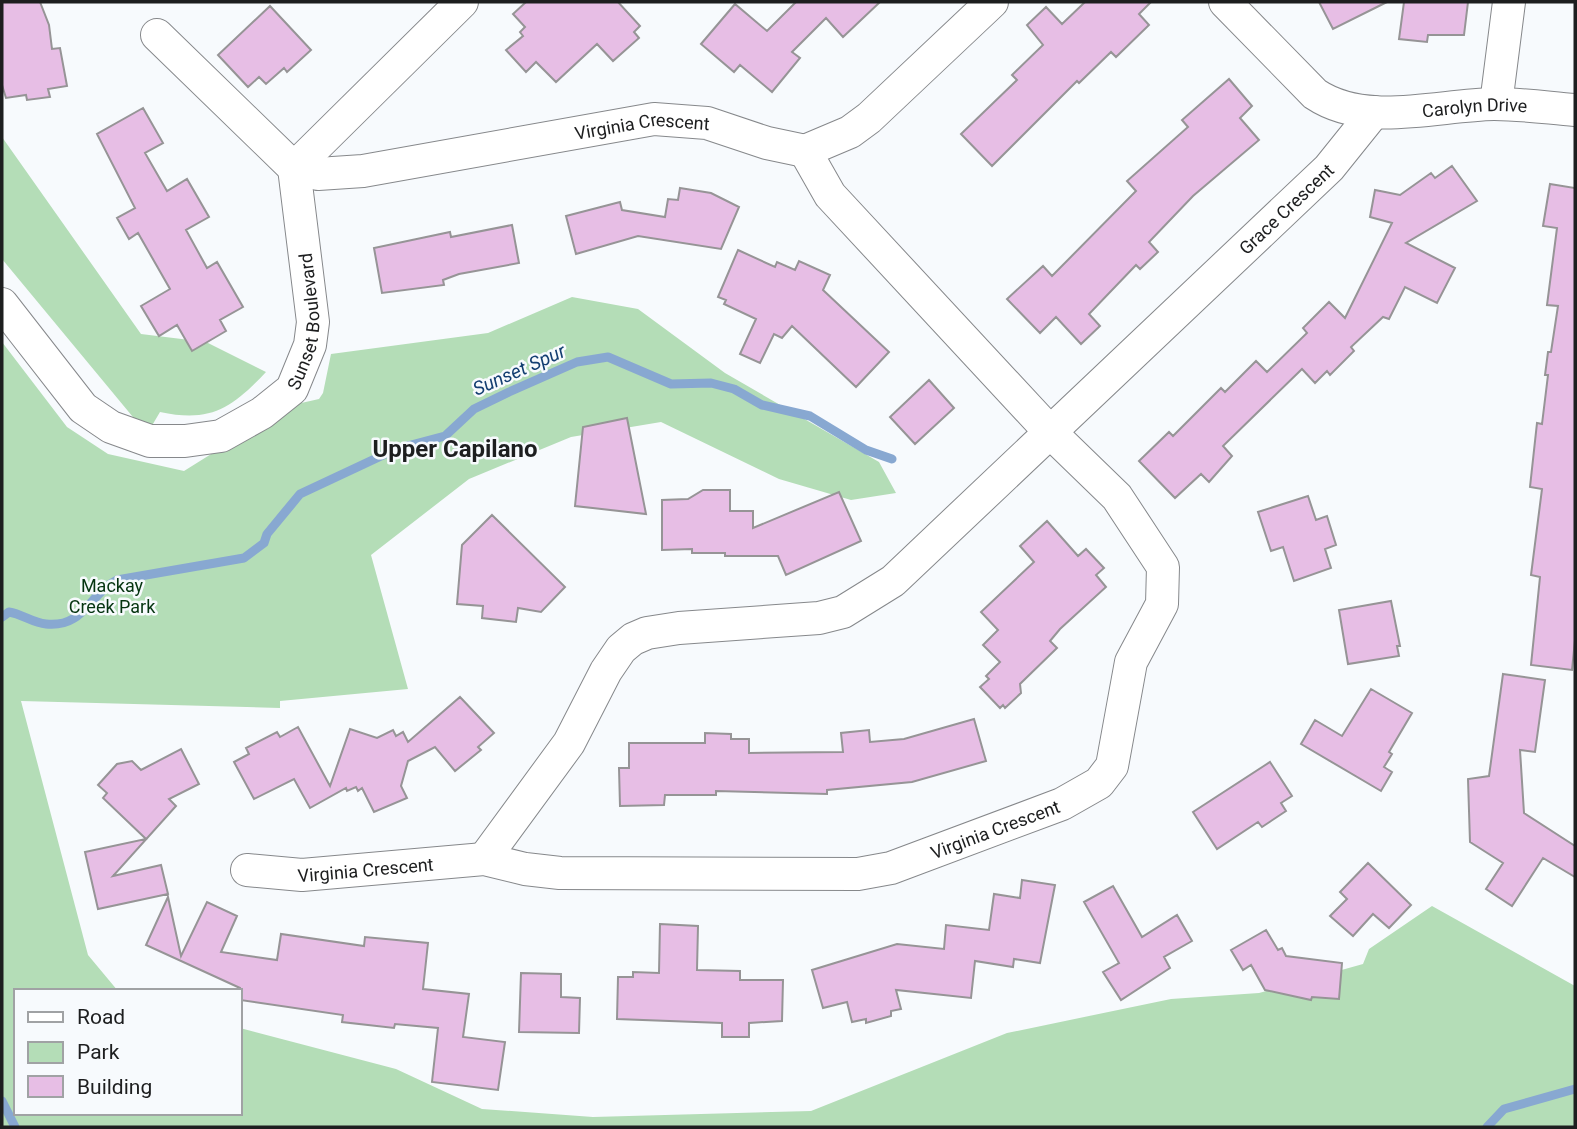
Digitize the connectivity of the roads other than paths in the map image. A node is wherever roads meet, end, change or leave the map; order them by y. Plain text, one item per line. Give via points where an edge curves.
1 (462, 2) edge
2 (992, 2) edge
3 (1225, 2) edge
4 (1509, 2) edge
5 (157, 35) dead end
6 (1496, 104) junction
7 (1575, 110) edge
8 (1374, 112) junction
9 (805, 151) junction
10 (294, 168) junction
11 (2, 304) edge
12 (1051, 433) junction
13 (484, 859) junction
14 (247, 870) dead end

1 - 10 street
2 - 9 street via 869,117 850,132
3 - 8 street via 1315,94 1331,104
4 - 6 street
5 - 10 street
6 - 7 street, Carolyn Drive
6 - 8 street, Carolyn Drive
8 - 12 street, Grace Crescent via 1329,168
9 - 10 street, Virginia Crescent via 707,123 654,119 363,171 318,174
9 - 12 street, Virginia Crescent via 830,195
10 - 11 street, Sunset Boulevard via 313,322 310,345 292,389 221,436 150,441 111,427 83,408
12 - 13 street via 894,581 844,612 807,620 660,630 633,639 606,671 569,743
12 - 13 street, Virginia Crescent via 1117,497 1163,567 1162,604 1131,662 1112,765 1099,783 1062,804 891,869 858,874 560,873
13 - 14 street, Virginia Crescent via 302,875

